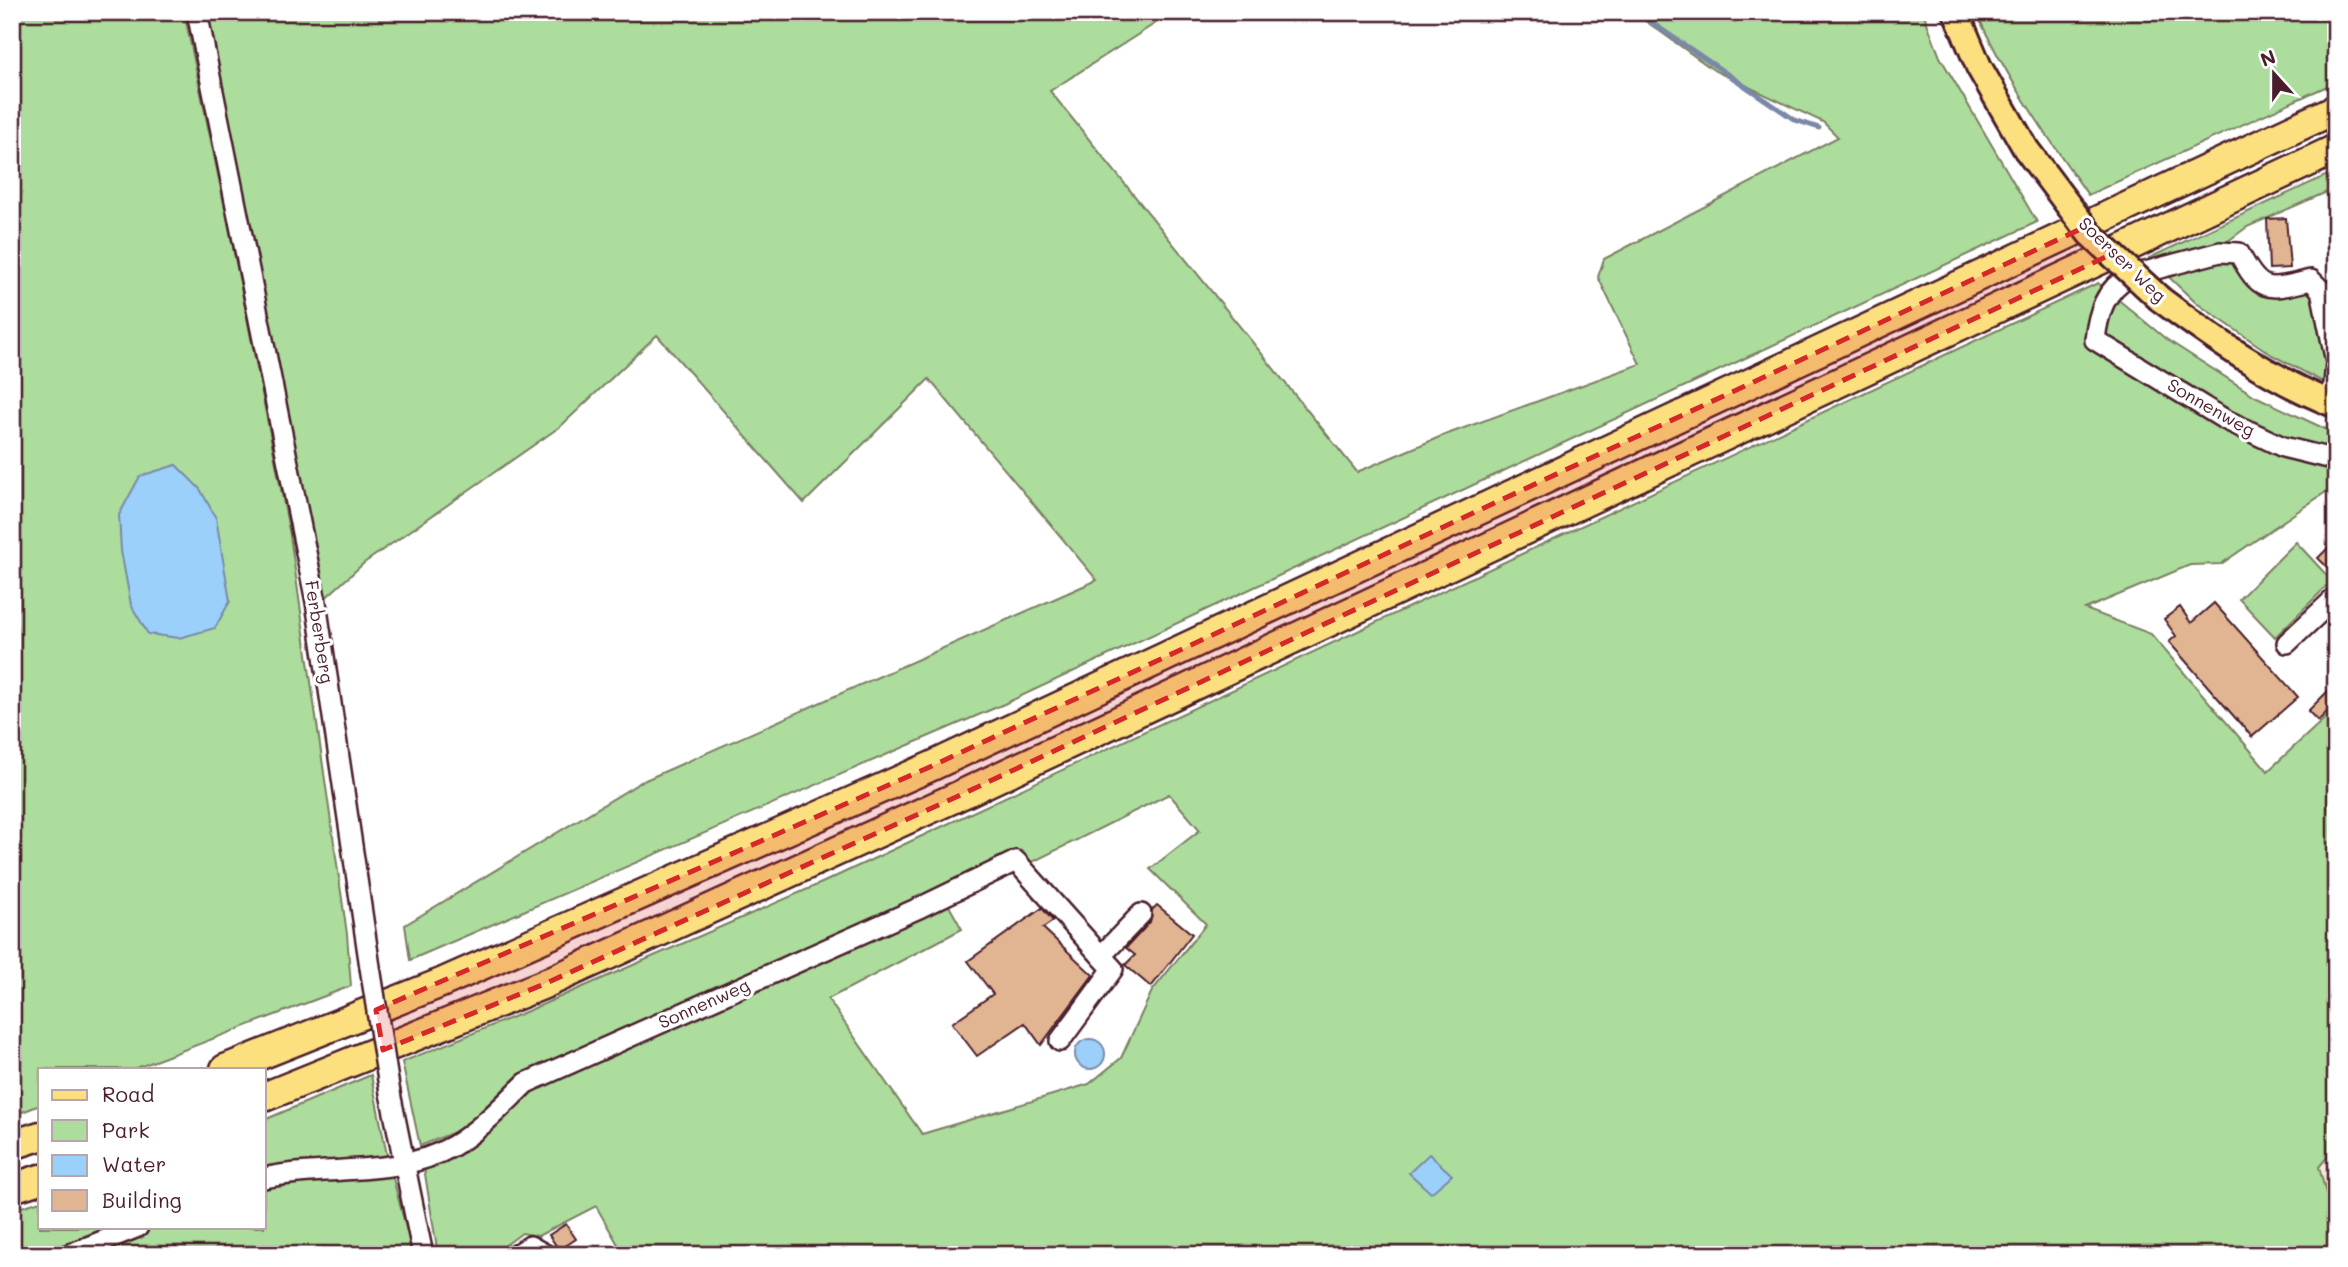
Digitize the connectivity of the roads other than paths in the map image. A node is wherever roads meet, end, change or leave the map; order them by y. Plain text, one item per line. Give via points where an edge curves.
1 (197, 12) edge
2 (1956, 12) edge
3 (2336, 109) edge
4 (2336, 149) edge
5 (2331, 403) edge
6 (2336, 460) edge
7 (2336, 597) edge
8 (2287, 643) dead end
9 (1141, 914) dead end
10 (1101, 957) junction
11 (1060, 1041) dead end
12 (228, 1068) edge
13 (266, 1096) edge
14 (38, 1137) edge
15 (12, 1145) edge
16 (404, 1164) junction
17 (266, 1178) edge
18 (38, 1180) edge
19 (12, 1188) edge
20 (135, 1228) edge
21 (66, 1255) edge
22 (423, 1255) edge
23 (516, 1255) edge
24 (546, 1255) edge

1 - 16 street, Ferberberg, bridge via 316,602
2 - 5 main road, Soerser Weg, bridge via 1979,67 2026,149 2090,234 2160,299 2235,353
3 - 12 highway via 932,765 441,983
4 - 13 highway via 942,804 542,985
5 - 6 street, Sonnenweg via 2336,362 2321,290 2311,280 2267,288 2256,281 2239,253 2220,252 2119,282 2098,315 2095,340 2224,419 2283,447
7 - 8 street
9 - 10 street
10 - 11 street via 1113,970
10 - 16 street, Sonnenweg via 1016,861 526,1083 453,1146
14 - 15 highway
16 - 17 street, Sonnenweg
16 - 22 street, Ferberberg
18 - 19 highway
20 - 21 street
23 - 24 street via 530,1246

